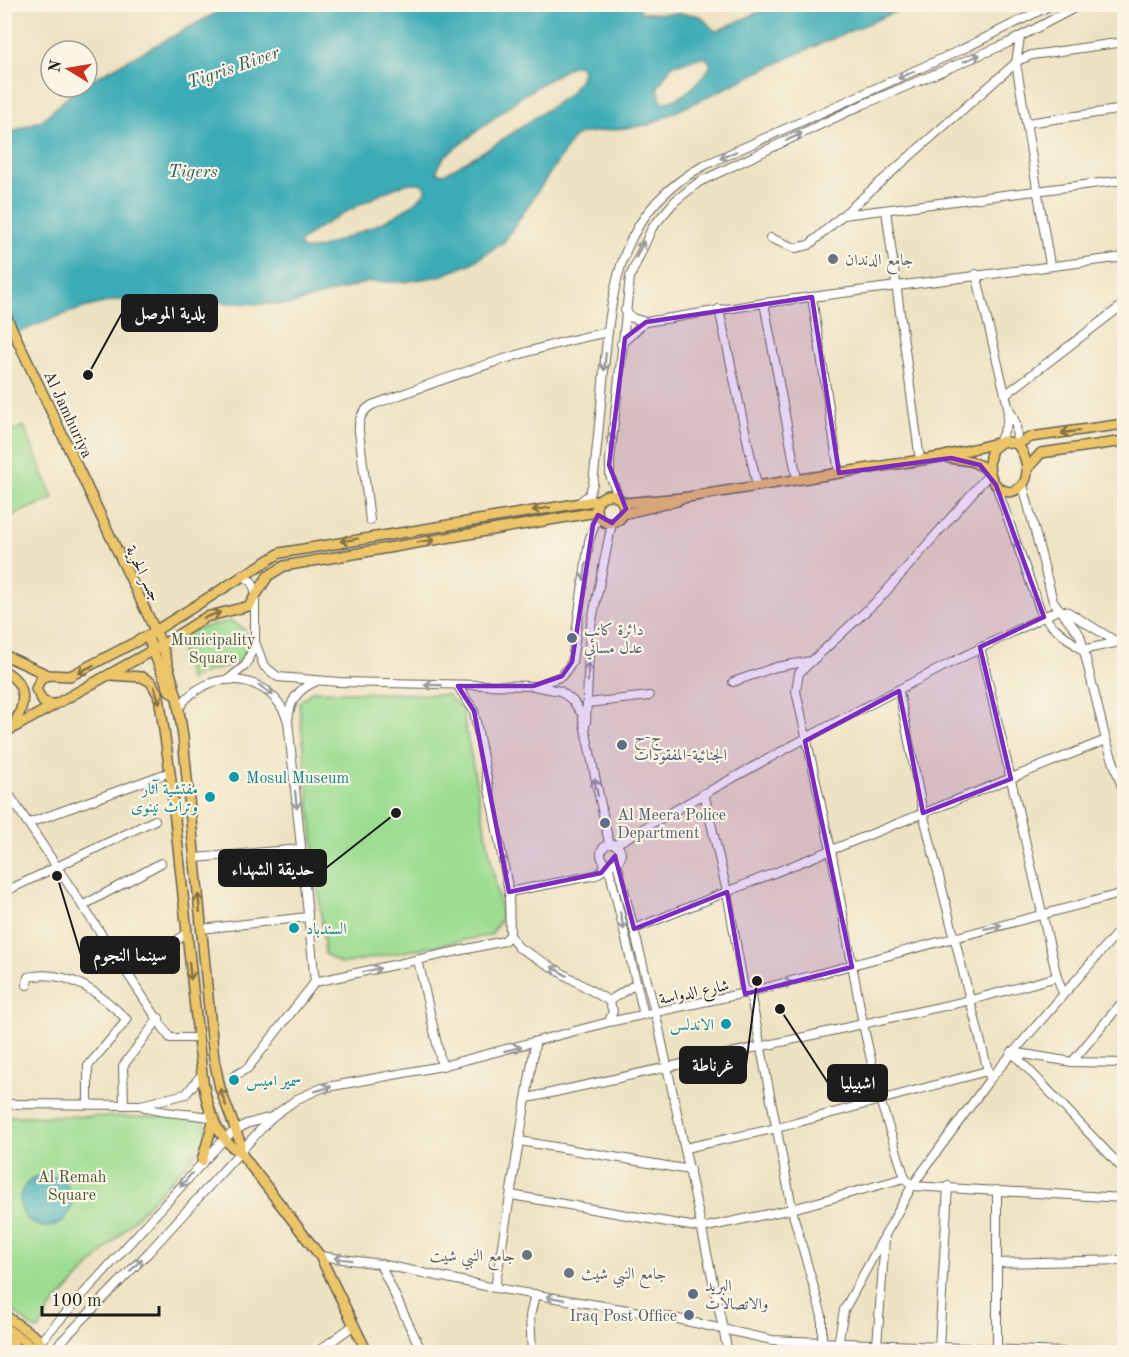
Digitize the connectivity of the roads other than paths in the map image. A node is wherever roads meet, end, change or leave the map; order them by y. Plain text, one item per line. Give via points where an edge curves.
1 (1053, 4) edge
2 (1082, 4) edge
3 (1020, 37) junction
4 (1125, 42) edge
5 (996, 48) junction
6 (1016, 63) junction
7 (1125, 109) edge
8 (1027, 123) junction
9 (1125, 180) edge
10 (1039, 192) junction
11 (886, 210) junction
12 (842, 215) junction
13 (770, 238) dead end
14 (1125, 256) edge
15 (1050, 265) junction
16 (976, 274) junction
17 (615, 286) junction
18 (895, 287) junction
19 (628, 288) junction
20 (812, 297) junction
21 (764, 303) junction
22 (1125, 304) edge
23 (719, 309) junction
24 (625, 310) junction
25 (4, 312) edge
26 (646, 321) junction
27 (608, 332) junction
28 (621, 344) junction
29 (1005, 395) junction
30 (1008, 406) junction
31 (600, 420) junction
32 (613, 420) junction
33 (1125, 423) edge
34 (1125, 441) edge
35 (998, 443) junction
36 (1017, 444) junction
37 (940, 457) junction
38 (920, 460) junction
39 (1028, 469) junction
40 (989, 472) junction
41 (839, 473) junction
42 (797, 479) junction
43 (996, 485) junction
44 (1023, 485) junction
45 (757, 486) junction
46 (682, 498) junction
47 (599, 500) junction
48 (621, 501) junction
49 (577, 503) junction
50 (597, 514) junction
51 (623, 514) junction
52 (370, 520) dead end
53 (612, 523) junction
54 (105, 529) joint
55 (242, 575) junction
56 (255, 598) junction
57 (1058, 610) junction
58 (1044, 617) junction
59 (156, 631) junction
60 (147, 636) junction
61 (1121, 641) edge
62 (255, 642) junction
63 (162, 645) junction
64 (980, 648) junction
65 (153, 650) junction
66 (1082, 650) junction
67 (4, 655) edge
68 (813, 661) junction
69 (4, 671) edge
70 (48, 675) junction
71 (109, 675) junction
72 (226, 680) junction
73 (317, 681) junction
74 (733, 682) dead end
75 (458, 686) junction
76 (533, 686) junction
77 (899, 691) junction
78 (649, 696) dead end
79 (177, 697) junction
80 (588, 703) junction
81 (52, 704) junction
82 (179, 708) junction
83 (288, 721) junction
84 (8, 731) edge
85 (586, 731) junction
86 (1106, 740) junction
87 (805, 741) junction
88 (170, 772) junction
89 (1011, 779) junction
90 (4, 787) edge
91 (704, 793) junction
92 (1125, 793) edge
93 (923, 813) junction
94 (155, 819) dead end
95 (29, 823) junction
96 (612, 844) junction
97 (301, 849) junction
98 (831, 850) junction
99 (195, 858) junction
100 (161, 863) dead end
101 (610, 863) junction
102 (58, 868) junction
103 (4, 892) edge
104 (509, 892) junction
105 (727, 892) junction
106 (1124, 894) edge
107 (82, 906) junction
108 (1043, 916) junction
109 (308, 917) junction
110 (1125, 925) edge
111 (634, 928) junction
112 (201, 929) junction
113 (186, 934) junction
114 (510, 935) junction
115 (956, 936) junction
116 (418, 960) junction
117 (852, 966) junction
118 (129, 974) junction
119 (1057, 977) junction
120 (315, 982) junction
121 (637, 983) junction
122 (27, 985) dead end
123 (748, 993) junction
124 (1063, 993) junction
125 (971, 1000) junction
126 (1125, 1000) edge
127 (609, 1001) junction
128 (655, 1013) junction
129 (644, 1015) junction
130 (159, 1018) junction
131 (609, 1022) junction
132 (863, 1024) junction
133 (198, 1038) junction
134 (535, 1044) junction
135 (761, 1047) junction
136 (1012, 1052) junction
137 (1072, 1062) junction
138 (1125, 1063) edge
139 (667, 1065) junction
140 (442, 1066) junction
141 (202, 1074) junction
142 (989, 1075) junction
143 (234, 1076) dead end
144 (528, 1098) junction
145 (880, 1100) junction
146 (4, 1104) edge
147 (88, 1104) junction
148 (124, 1105) junction
149 (141, 1105) junction
150 (272, 1117) junction
151 (214, 1118) junction
152 (777, 1128) junction
153 (235, 1130) junction
154 (226, 1137) junction
155 (520, 1141) junction
156 (685, 1148) junction
157 (240, 1152) junction
158 (202, 1161) junction
159 (690, 1170) junction
160 (1125, 1170) edge
161 (905, 1178) junction
162 (912, 1186) junction
163 (948, 1186) junction
164 (997, 1190) junction
165 (511, 1195) junction
166 (1125, 1198) edge
167 (792, 1209) junction
168 (702, 1228) junction
169 (885, 1235) junction
170 (320, 1256) junction
171 (1125, 1260) edge
172 (380, 1263) junction
173 (998, 1263) junction
174 (495, 1288) junction
175 (535, 1294) junction
176 (4, 1315) edge
177 (354, 1325) junction
178 (724, 1328) junction
179 (7, 1329) edge
180 (807, 1342) junction
181 (821, 1343) junction
182 (838, 1344) junction
183 (877, 1346) junction
184 (38, 1348) edge
185 (939, 1348) junction
186 (997, 1350) junction
187 (1029, 1352) edge
188 (16, 1353) edge
189 (46, 1353) edge
190 (51, 1353) edge
191 (317, 1353) edge
192 (367, 1353) edge
193 (422, 1353) edge
194 (532, 1353) edge
195 (728, 1353) edge
196 (806, 1353) edge
197 (1063, 1353) edge

1 -> 17 street via 686,176 664,193 640,222 622,257
2 - 3 street
3 - 5 street
3 - 6 street
4 - 6 street via 1032,55
5 - 6 street via 1010,54
19 -> 5 street via 635,260 652,228 675,201 699,182 862,105
6 - 8 street
6 - 12 street
7 - 8 street
8 - 10 street
9 - 10 street
10 - 11 street
10 - 15 street
11 - 12 street
11 - 18 street
12 - 13 street via 802,248
14 - 15 street
15 - 16 street
16 - 18 street
16 - 29 street
17 - 19 street
17 - 27 street
18 - 20 street
18 - 38 street
19 - 24 street
20 - 21 street
20 - 41 street
21 - 23 street
21 - 42 street
22 - 29 street
23 - 26 street
23 - 45 street
24 - 26 street via 632,318
24 - 28 street
25 - 54 main road, Al Jamhuriya
26 - 28 street
27 -> 31 street
27 - 52 street via 486,363 363,411 358,432
28 - 32 street
29 - 30 street
30 - 35 street via 1007,424
30 - 36 street via 1016,424
31 - 32 street
31 - 49 street via 592,489 586,499
48 -> 32 street via 610,470
33 -> 36 main road via 1031,437
34 - 39 main road via 1041,453
35 - 36 main road
35 - 37 main road
35 - 40 main road via 989,456
36 - 39 main road
37 - 38 main road
37 - 40 main road via 971,461
38 - 41 main road
39 - 44 main road
40 - 43 main road
40 - 68 street via 882,596
41 - 42 main road
42 - 45 main road
43 - 44 main road via 1010,492
43 -> 58 street
44 - 57 street
45 - 46 main road
46 - 48 main road
46 - 51 main road
47 - 48 main road via 609,495
47 - 49 main road
47 - 50 main road
48 - 51 main road
49 -> 55 main road via 292,549
50 - 53 main road
56 -> 50 main road via 268,576 290,564
50 -> 76 street via 589,541 572,663 562,676
51 - 53 main road
80 -> 53 street via 590,630
54 - 59 main road, جسر الحرية
55 - 56 street via 252,582
55 - 59 main road
56 - 62 street
63 -> 56 main road via 206,616 244,608
57 - 58 street
57 - 61 street
57 - 66 street via 1077,630
58 - 64 street
58 - 66 street
59 - 60 main road
59 - 63 main road, جسر الحرية
60 - 65 main road
60 -> 70 main road via 77,674
61 - 66 street
62 - 72 street via 246,665
62 - 73 street via 264,666 274,675
63 - 65 main road
63 - 79 main road, جسر الحرية
64 - 77 street
64 - 89 street
65 - 71 main road
65 - 79 main road via 169,690
66 - 86 street
67 - 70 main road
68 - 74 street via 776,667
68 - 87 street via 796,680
69 - 84 main road via 20,684 24,698 22,711
70 - 81 main road via 36,689 39,698
71 - 81 main road
71 -> 88 main road via 137,675 154,687 159,696
72 - 82 street via 195,690
72 -> 83 street via 246,680 265,688 280,702
75 -> 73 street
73 - 83 street via 293,699
75 - 76 street
104 -> 75 street via 474,711
76 - 85 street via 555,689 568,697 582,714
77 - 87 street
77 - 93 street
78 - 80 street
79 - 82 main road, جسر الحرية
80 - 85 street
81 - 84 main road
82 - 99 main road, جسر الحرية
83 -> 97 street
96 -> 85 street
86 - 89 street
86 - 92 street
87 - 91 street
87 - 98 street
88 - 95 street
88 - 113 main road
89 - 93 street
89 - 108 street
90 - 95 street
91 - 96 street
91 - 105 street
93 - 98 street
93 - 115 street
94 - 102 street
95 - 102 street
96 - 101 street via 601,852
96 - 101 street via 622,853
97 - 99 street
97 - 109 street
98 - 105 street
98 - 117 street
112 -> 99 main road, جسر الحرية
100 - 107 street
101 - 104 street via 596,875
101 - 111 street
101 -> 121 street
102 - 103 street
102 - 107 street
104 - 114 street
105 - 111 street
105 - 123 street
106 - 108 street, شارع الدواسة
107 - 118 street
115 -> 108 street, شارع الدواسة
108 - 119 street
109 - 112 street
109 - 120 street
110 - 124 street
111 - 128 street
153 -> 112 main road, جسر الحرية via 215,1070
113 - 118 street
113 -> 133 main road
114 - 116 street via 504,942
127 -> 114 street via 518,946
115 - 117 street, شارع الدواسة
115 - 125 street
120 -> 116 street
116 - 140 street
123 -> 117 street, شارع الدواسة
117 - 132 street
118 - 130 street
119 - 124 street
119 - 125 street
120 - 143 street via 248,1068
121 - 127 street
121 - 129 street
122 - 147 street via 28,977 40,974 81,984 128,1020 88,1066
123 - 128 street, شارع الدواسة
123 - 135 street
124 - 136 street
125 - 132 street
125 - 142 street
126 - 137 street
127 - 131 street via 613,1011
128 - 129 street, شارع الدواسة
128 - 139 street
129 - 131 street, شارع الدواسة
130 - 133 street via 170,1038
130 - 148 street via 123,1066
131 - 134 street, شارع الدواسة
132 - 135 street
132 - 145 street
133 - 141 main road
140 -> 134 street, شارع الدواسة
134 - 144 street
135 - 139 street
135 - 152 street
136 - 137 street
136 - 142 street
136 - 160 street
137 - 138 street
139 - 144 street
139 - 156 street
150 -> 140 street, شارع الدواسة via 297,1099 322,1088
141 - 149 street via 186,1094
141 - 151 main road
142 - 145 street
142 - 162 street
144 - 155 street
145 - 152 street
145 - 161 street
146 - 147 street
147 - 148 street
148 - 149 street
149 - 151 street via 151,1110
150 - 153 street, شارع الدواسة
150 - 157 street, شارع الدواسة
151 - 154 main road
151 - 158 main road
152 - 156 street
152 - 167 street
153 - 154 street, شارع الدواسة
153 - 157 main road, جسر الحرية
154 - 157 main road
154 - 158 street, شارع الدواسة
155 - 159 street
155 - 165 street
156 - 159 street
157 - 170 main road
190 -> 157 street, شارع الدواسة
158 -> 184 street, شارع الدواسة
159 - 168 street
161 - 162 street
161 - 167 street
162 - 163 street
162 - 169 street
163 - 164 street
163 - 185 street
164 - 166 street
164 - 173 street
165 - 168 street
165 - 174 street
167 - 168 street
167 - 181 street via 822,1316
168 - 178 street
169 - 182 street via 844,1310
169 - 183 street
172 -> 170 street
170 - 177 main road
171 - 173 street
172 - 174 street
172 - 193 street
173 - 186 street
174 - 175 street
178 -> 175 street
175 - 194 street via 530,1316
176 - 184 main road
177 - 191 street
177 - 192 main road
178 - 180 street via 772,1340
178 - 195 street
179 - 184 main road
179 - 188 main road
180 - 181 street
180 - 196 street
181 - 182 street
182 - 183 street
183 - 185 street
184 - 189 main road
185 - 186 street
186 - 187 street
187 - 197 street

